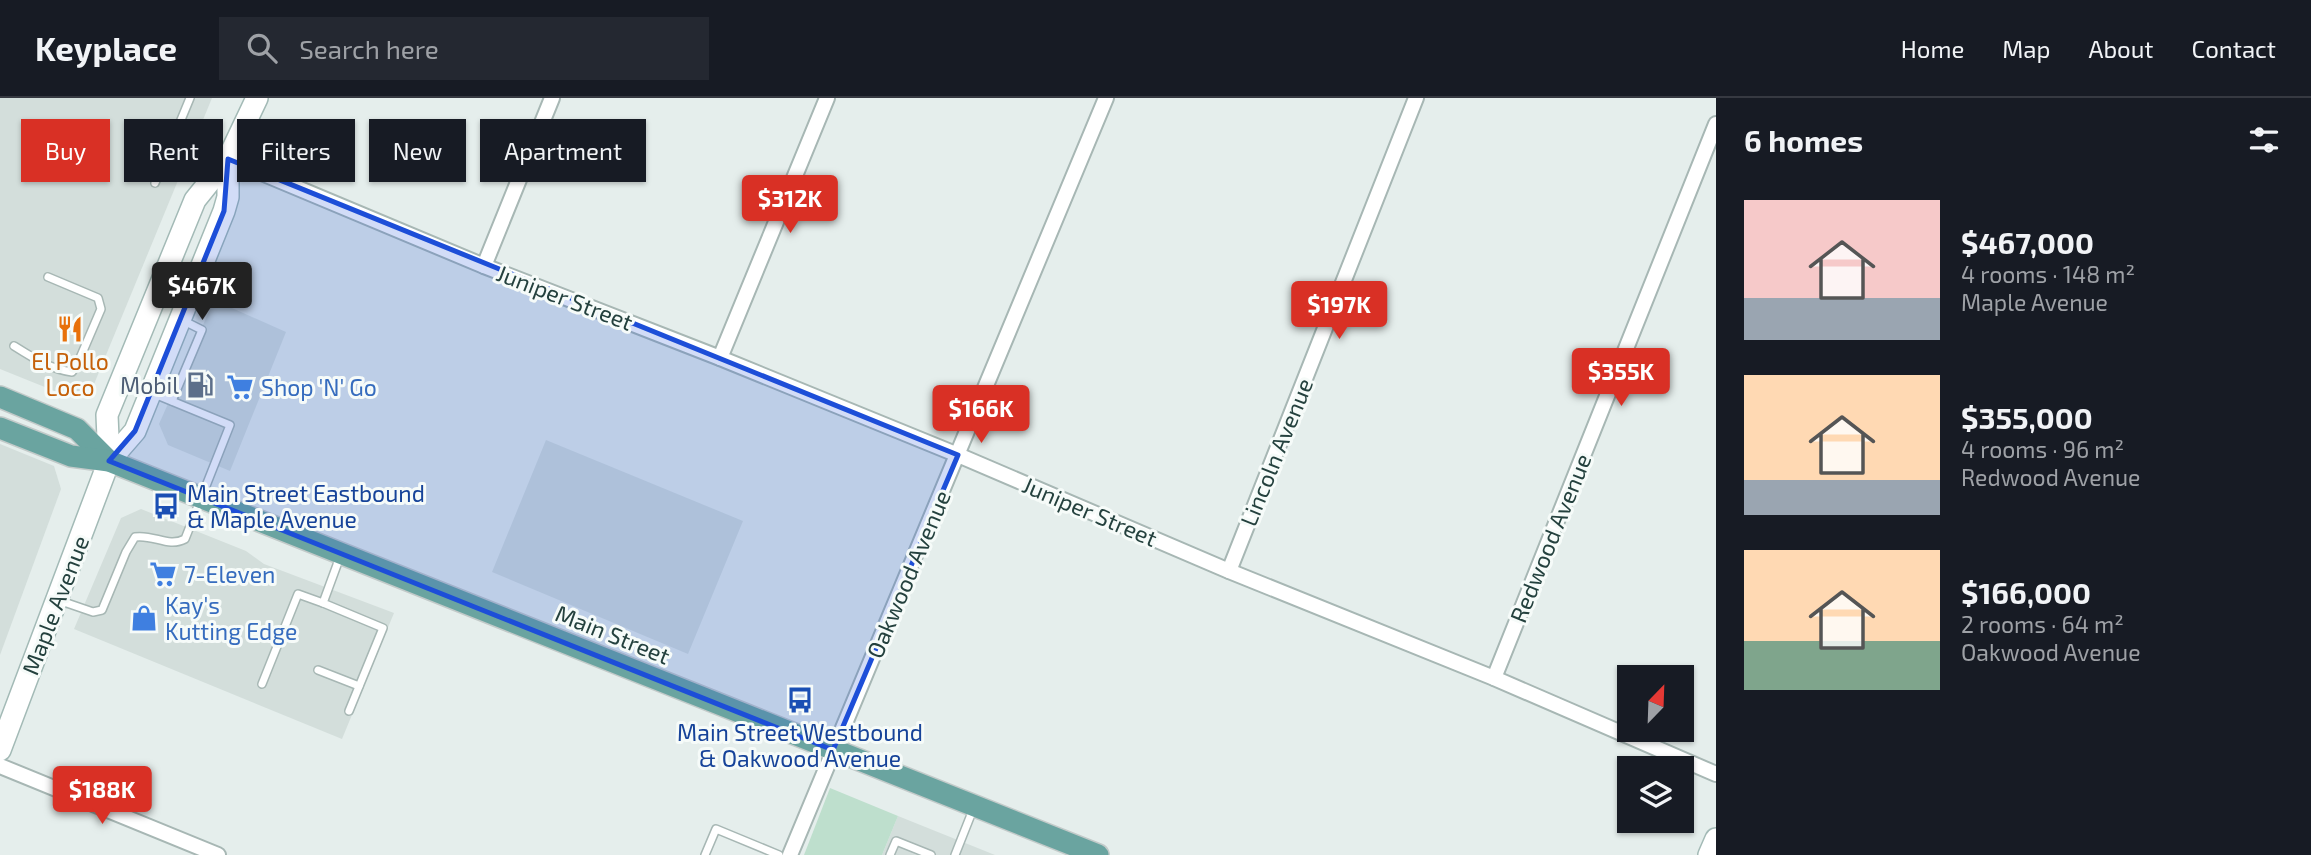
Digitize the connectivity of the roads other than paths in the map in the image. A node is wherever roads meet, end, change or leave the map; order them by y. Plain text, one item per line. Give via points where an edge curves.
1 (190, 98) edge
2 (257, 98) edge
3 (551, 98) edge
4 (827, 98) edge
5 (1106, 98) edge
6 (1416, 98) edge
7 (1716, 124) edge
8 (228, 159) junction
9 (155, 183) dead end
10 (484, 266) junction
11 (48, 277) dead end
12 (180, 319) junction
13 (14, 346) dead end
14 (720, 358) junction
15 (150, 392) junction
16 (0, 397) edge
17 (172, 401) junction
18 (0, 428) edge
19 (958, 454) junction
20 (110, 461) junction
21 (200, 497) junction
22 (342, 554) junction
23 (1229, 571) junction
24 (57, 600) junction
25 (323, 603) junction
26 (318, 670) dead end
27 (1494, 678) junction
28 (262, 684) dead end
29 (359, 686) junction
30 (349, 711) dead end
31 (0, 750) edge
32 (833, 750) junction
33 (0, 765) edge
34 (1716, 774) edge
35 (974, 806) junction
36 (1716, 839) edge
37 (218, 855) edge
38 (705, 855) edge
39 (779, 855) edge
40 (790, 855) edge
41 (890, 855) edge
42 (930, 855) edge
43 (956, 855) edge
44 (1098, 855) edge
45 (1709, 855) edge

1 - 9 lane
2 - 8 street, Maple Avenue
3 - 10 street
4 - 14 street
5 - 19 street, Oakwood Avenue
6 - 23 street, Lincoln Avenue
7 - 27 street, Redwood Avenue
8 - 10 street, Juniper Street
8 - 12 street, Maple Avenue via 224,211
8 - 20 street, Maple Avenue via 195,200 107,415
10 - 14 street, Juniper Street
11 - 13 lane via 98,298 100,304 77,365 72,372 59,370
12 - 15 street, Maple Avenue
12 - 17 lane via 202,330
14 - 19 street, Juniper Street
15 - 17 lane
15 - 20 street, Maple Avenue via 135,431
16 - 20 main road, Main Street via 77,429
17 - 21 lane via 230,425
18 - 20 main road, Main Street via 71,456
19 - 23 street, Juniper Street
19 - 32 street, Oakwood Avenue
20 - 21 main road, Main Street
20 - 24 street, Maple Avenue
21 - 22 main road, Main Street
21 - 24 lane via 185,539 169,543 148,535 130,542 102,610 93,612
22 - 25 lane
22 - 32 main road, Main Street
23 - 27 street, Juniper Street
24 - 31 street, Maple Avenue
25 - 28 lane via 298,594
25 - 29 lane via 383,628
26 - 29 lane
27 - 34 street, Juniper Street
29 - 30 lane
32 - 35 main road, Main Street
32 - 40 street, Oakwood Avenue
33 - 37 street
35 - 43 lane
35 - 44 main road, Main Street
36 - 45 street
38 - 39 lane via 716,829
41 - 42 lane via 896,841

